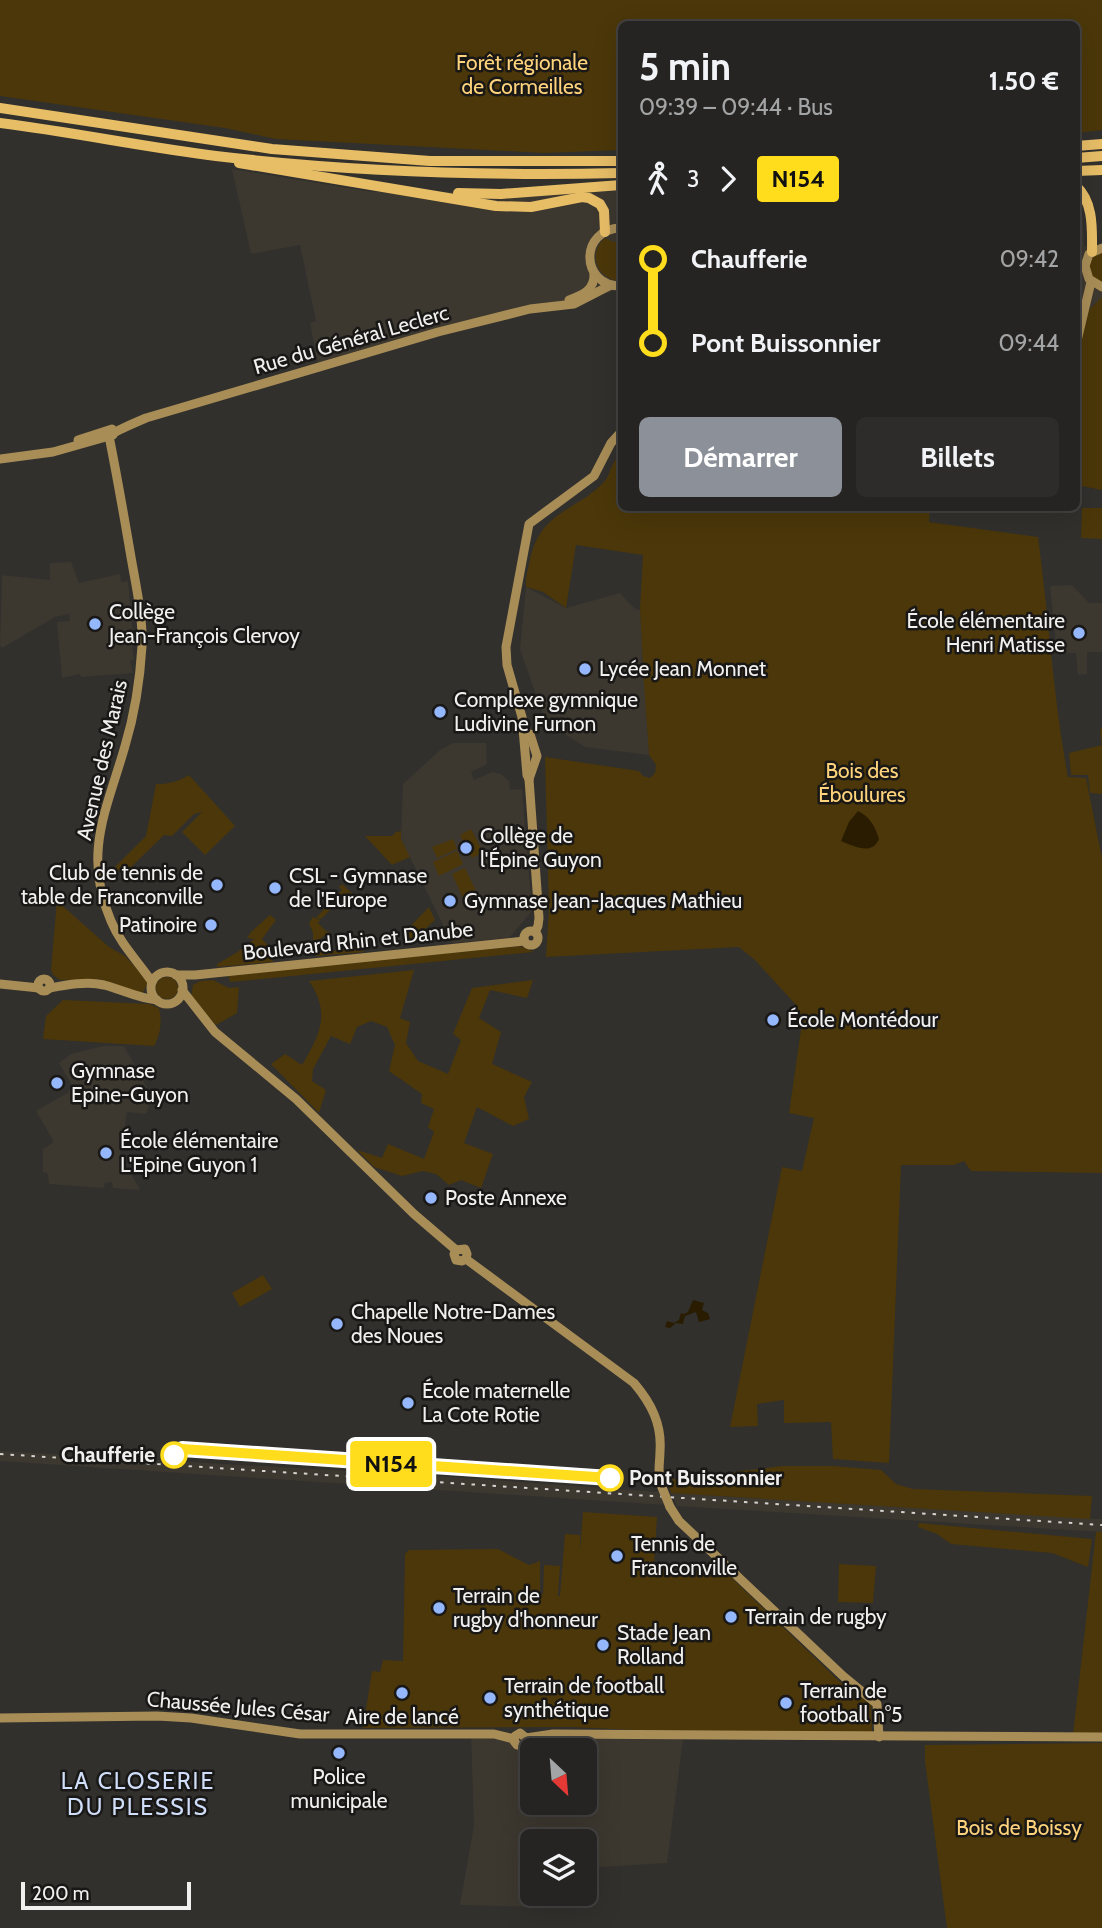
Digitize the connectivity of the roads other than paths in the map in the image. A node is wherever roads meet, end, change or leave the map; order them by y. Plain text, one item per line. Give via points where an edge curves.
1 (0, 108) edge
2 (0, 123) edge
3 (1102, 144) edge
4 (1080, 146) edge
5 (216, 156) junction
6 (1102, 156) edge
7 (1080, 158) edge
8 (618, 161) edge
9 (1102, 170) edge
10 (1080, 172) edge
11 (618, 173) edge
12 (368, 184) junction
13 (618, 185) edge
14 (1080, 190) edge
15 (618, 229) edge
16 (605, 232) junction
17 (1094, 252) edge
18 (594, 273) junction
19 (1080, 276) edge
20 (1089, 279) junction
21 (616, 286) edge
22 (1102, 288) edge
23 (551, 307) junction
24 (1084, 311) junction
25 (1080, 328) edge
26 (163, 414) junction
27 (136, 422) junction
28 (123, 430) junction
29 (105, 434) junction
30 (618, 436) edge
31 (618, 446) edge
32 (0, 459) edge
33 (601, 470) junction
34 (142, 968) junction
35 (160, 974) junction
36 (176, 975) junction
37 (195, 975) junction
38 (0, 984) edge
39 (152, 985) junction
40 (182, 988) junction
41 (138, 997) junction
42 (157, 1000) junction
43 (177, 1000) junction
44 (199, 1012) junction
45 (0, 1718) edge
46 (879, 1737) junction
47 (1102, 1737) edge

1 - 8 highway via 272,149 430,161
2 - 5 highway
3 - 4 highway
5 - 11 highway via 430,173
5 - 12 highway via 244,165
6 - 7 highway
9 - 10 highway
12 - 13 highway via 482,194
12 - 16 highway via 512,207 586,197 602,207
14 - 17 highway via 1090,212
15 - 16 street
16 - 18 street via 591,248
17 - 20 street via 1085,266
18 - 21 street
18 - 23 street, Rue du Général Leclerc via 594,283 586,292
19 - 20 street
20 - 22 street
20 - 24 street
21 - 23 street, Rue du Général Leclerc via 579,303
22 - 24 street
23 - 26 street, Rue du Général Leclerc via 438,332
24 - 25 street
26 - 27 street, Rue du Général Leclerc
26 - 28 street, Rue du Général Leclerc
27 - 28 street, Rue du Général Leclerc
27 - 29 street, Rue du Général Leclerc
28 - 29 street, Rue du Général Leclerc
29 - 32 street, Rue du Général Leclerc
29 - 34 street, Avenue des Marais via 134,573 142,645 134,714 99,829 98,868 110,920
30 - 33 street
31 - 33 street
33 - 37 street, Boulevard Rhin et Danube via 529,524 506,647 530,755 539,918 536,943
34 - 35 street
34 - 39 street, Avenue des Marais
35 - 36 street
35 - 39 street
36 - 37 street, Boulevard Rhin et Danube
36 - 40 street
37 - 40 street
38 - 41 street via 39,985 45,979 50,985 100,984
39 - 41 street
39 - 42 street
40 - 43 street
40 - 44 street
41 - 42 street
42 - 43 street via 168,1004
43 - 44 street
44 - 46 street, bridge via 215,1032 293,1097 456,1250 456,1260 466,1259 639,1389 659,1426 658,1472 670,1507 682,1524 875,1702
45 - 46 street, Chaussée Jules César via 157,1716 300,1734 494,1734 514,1739 518,1734 526,1738 553,1734
46 - 47 street, Chaussée Jules César

